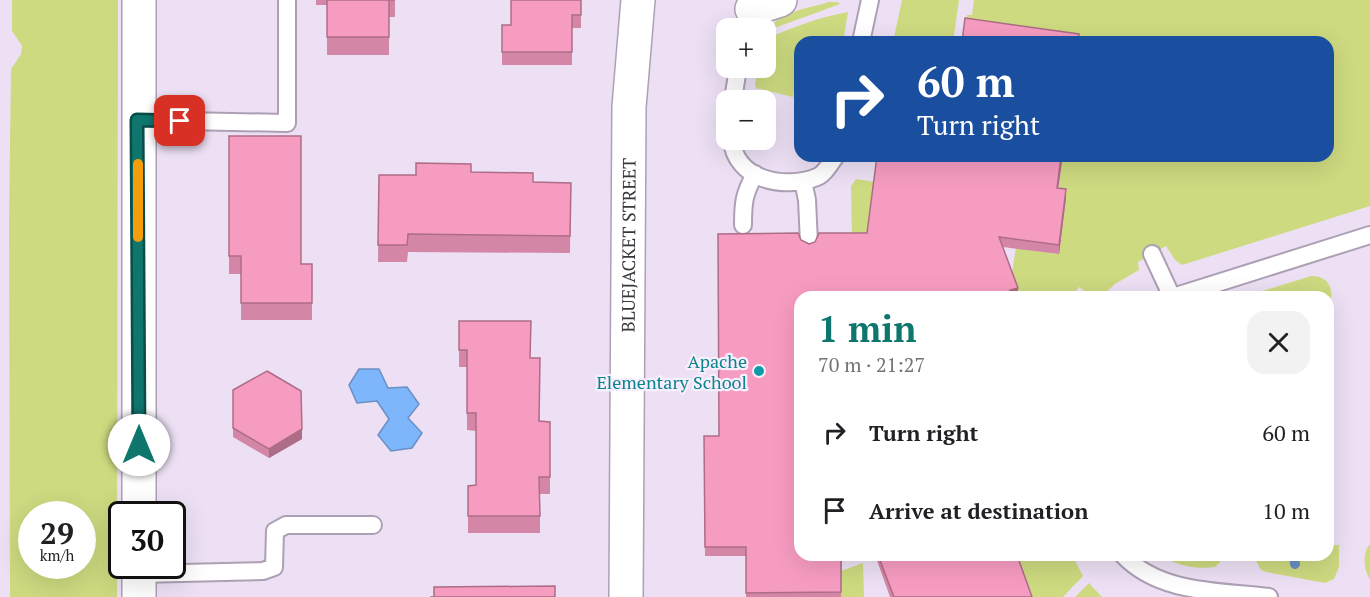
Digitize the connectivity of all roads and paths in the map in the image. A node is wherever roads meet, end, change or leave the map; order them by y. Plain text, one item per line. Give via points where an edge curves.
1 (139, 0) edge
2 (287, 0) edge
3 (638, 0) edge
4 (870, 0) edge
5 (862, 36) edge
6 (137, 120) junction
7 (732, 150) edge
8 (831, 162) edge
9 (755, 174) junction
10 (802, 180) junction
11 (743, 225) dead end
12 (1370, 236) edge
13 (809, 243) edge
14 (1152, 254) dead end
15 (1169, 291) edge
16 (1191, 291) edge
17 (139, 501) edge
18 (373, 525) dead end
19 (1129, 561) edge
20 (186, 576) edge
21 (1239, 595) edge
22 (626, 597) edge
23 (1269, 597) edge

1 - 6 street
2 - 6 lane via 287,123
3 - 22 street, BLUEJACKET STREET via 629,107
4 - 5 lane
6 - 17 street
7 - 9 lane via 745,170
8 - 10 lane via 820,176
9 - 10 lane via 767,180
9 - 11 lane via 743,201
10 - 13 lane
12 - 16 lane
14 - 15 lane
18 - 20 lane via 286,525 275,531 274,567
19 - 21 lane via 1152,578
21 - 23 lane

